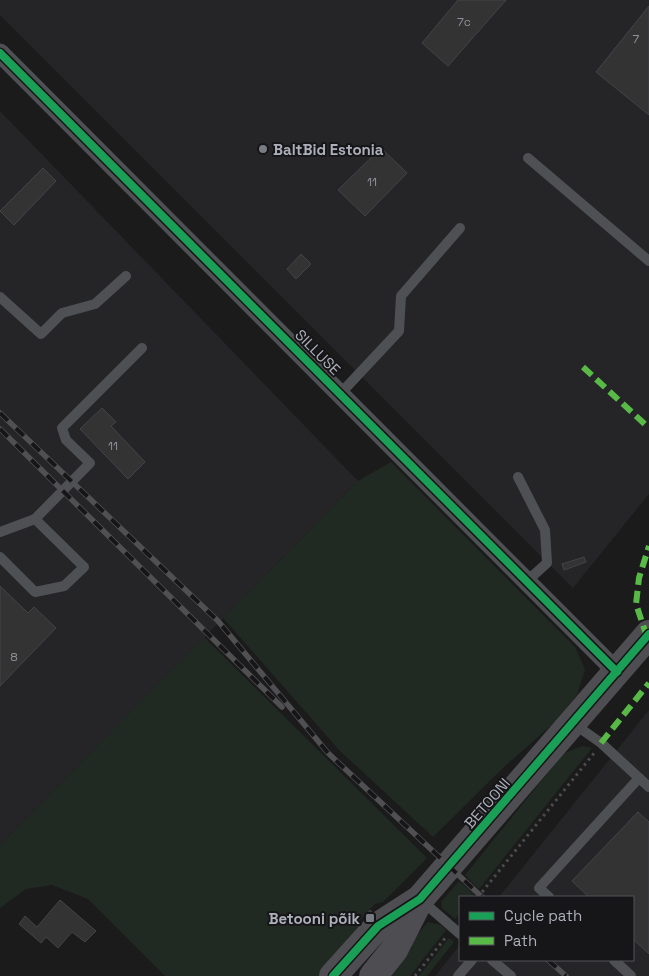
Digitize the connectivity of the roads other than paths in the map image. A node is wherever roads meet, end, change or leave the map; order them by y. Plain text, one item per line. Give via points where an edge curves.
1 (0, 53) edge
2 (528, 158) dead end
3 (460, 228) dead end
4 (649, 261) edge
5 (126, 276) dead end
6 (0, 297) edge
7 (142, 348) dead end
8 (340, 394) junction
9 (518, 477) dead end
10 (35, 519) junction
11 (0, 532) edge
12 (0, 557) edge
13 (527, 581) junction
14 (649, 634) edge
15 (617, 672) junction
16 (574, 724) junction
17 (639, 778) junction
18 (649, 787) edge
19 (548, 896) edge
20 (420, 899) junction
21 (457, 930) edge
22 (471, 961) edge
23 (493, 961) edge
24 (615, 961) edge
25 (333, 976) edge
26 (373, 976) edge
27 (458, 976) edge
28 (511, 976) edge
29 (632, 976) edge

1 - 8 street, SILLUSE
2 - 4 lane
3 - 8 lane via 401,296 399,331
5 - 6 lane via 95,304 62,313 41,334
7 - 10 lane via 62,428 66,440 90,463
8 - 13 street, SILLUSE
9 - 13 lane via 545,530 547,562
10 - 11 lane
10 - 12 lane via 84,567 64,586 35,592
13 - 15 street, SILLUSE
14 - 15 street, BETOONI
15 - 16 street, BETOONI
16 - 17 lane via 602,744
16 - 20 street, BETOONI
17 - 18 lane
17 - 19 lane via 539,888
20 - 21 lane
20 - 25 street, BETOONI via 378,926
20 - 26 street, BETOONI via 394,950
22 - 27 lane
23 - 28 lane
24 - 29 lane

